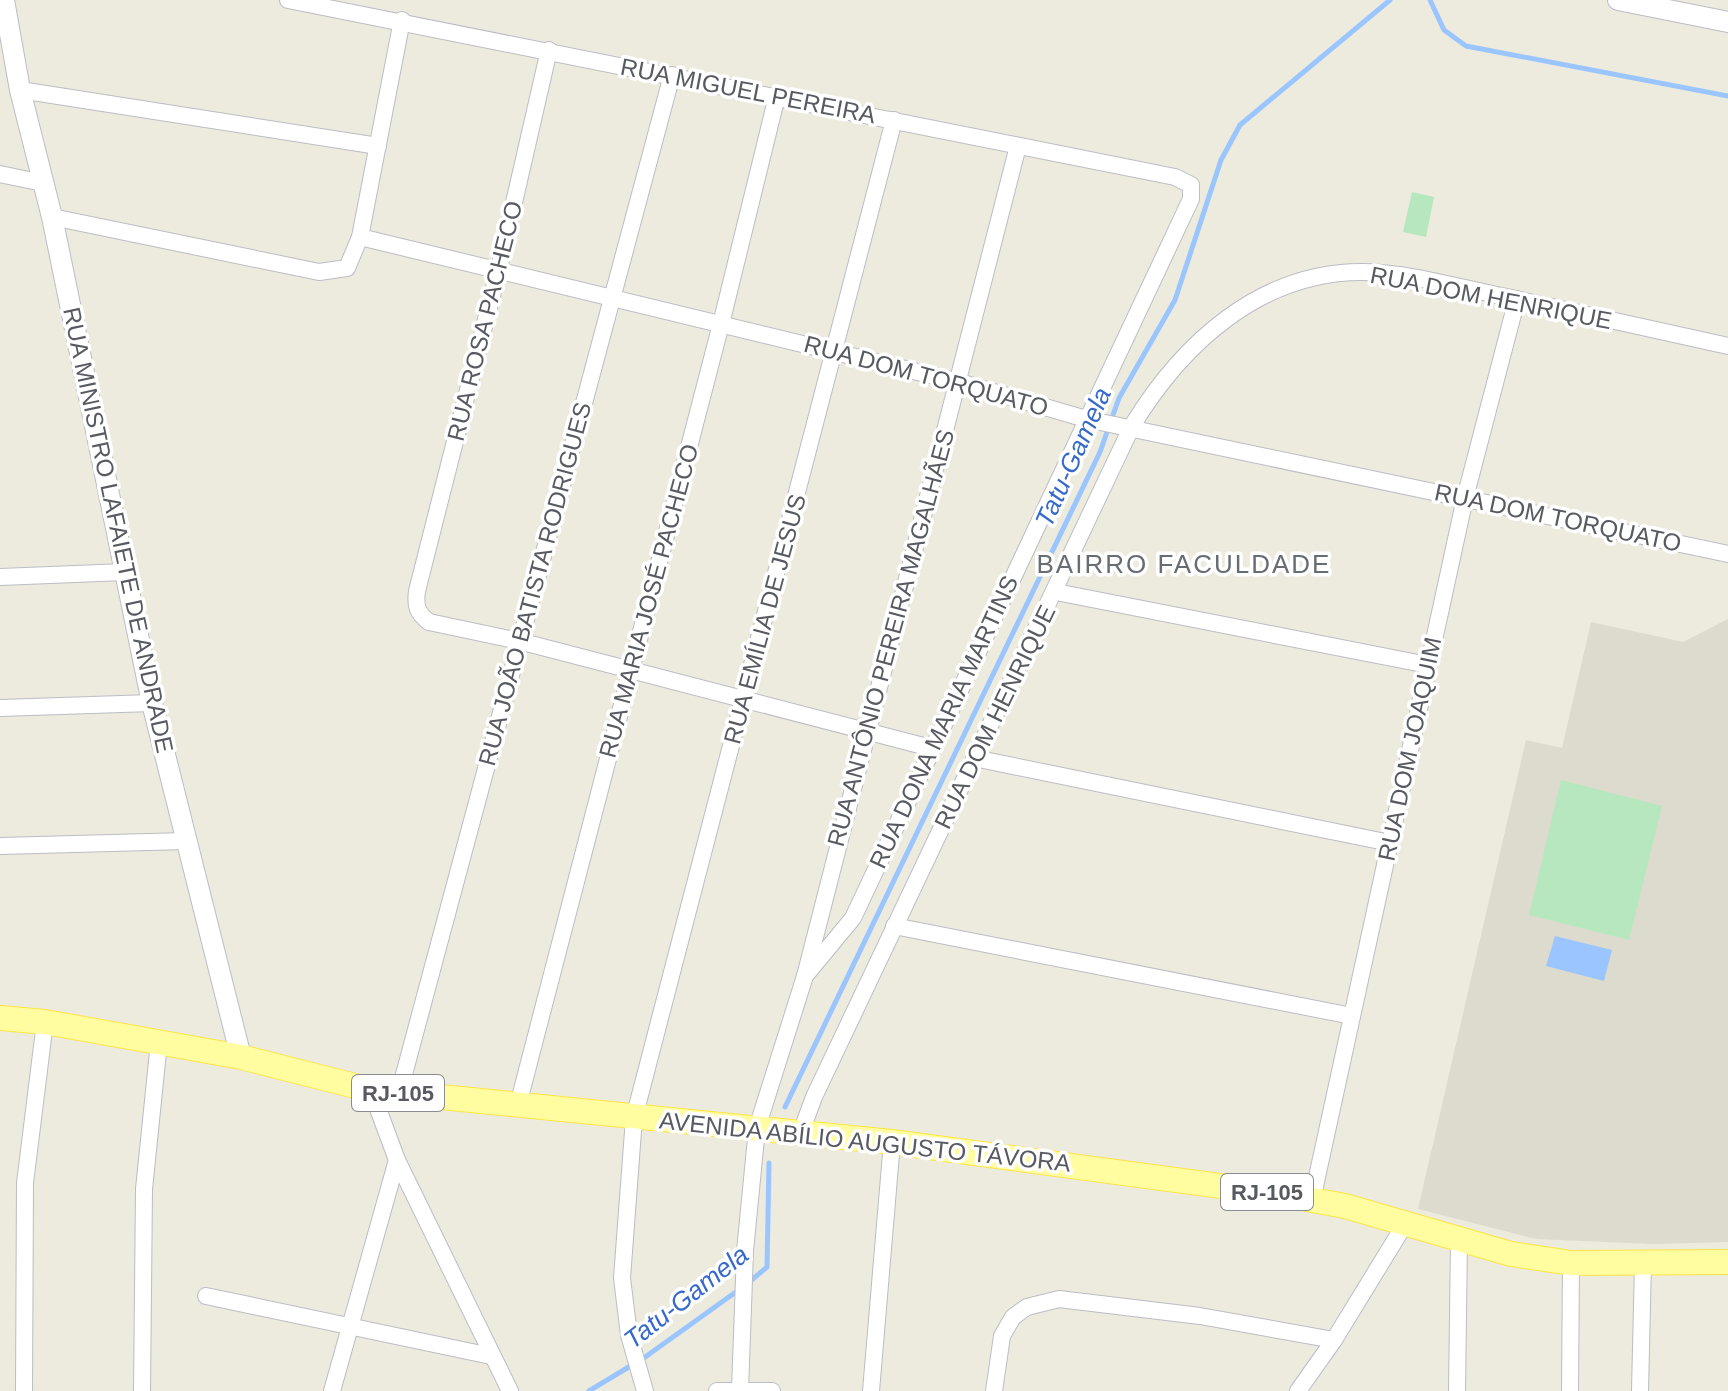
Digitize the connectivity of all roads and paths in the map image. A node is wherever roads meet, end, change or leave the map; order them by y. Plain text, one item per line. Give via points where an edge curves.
1 (4, 0) edge
2 (288, 0) edge
3 (1618, 0) edge
4 (402, 20) junction
5 (1728, 22) edge
6 (549, 50) junction
7 (672, 75) junction
8 (20, 90) junction
9 (777, 96) junction
10 (894, 120) junction
11 (378, 146) junction
12 (1018, 146) junction
13 (0, 174) edge
14 (43, 183) junction
15 (1191, 199) joint
16 (52, 217) junction
17 (360, 237) junction
18 (499, 268) junction
19 (613, 297) junction
20 (1517, 299) junction
21 (721, 324) junction
22 (1728, 346) edge
23 (835, 352) junction
24 (959, 382) junction
25 (1093, 420) junction
26 (1127, 425) junction
27 (1465, 498) junction
28 (1728, 554) edge
29 (125, 572) junction
30 (0, 577) edge
31 (1056, 592) junction
32 (519, 641) junction
33 (1428, 665) junction
34 (631, 672) junction
35 (744, 700) junction
36 (152, 703) junction
37 (0, 708) edge
38 (864, 732) junction
39 (931, 748) junction
40 (974, 758) junction
41 (186, 841) junction
42 (1390, 843) junction
43 (0, 846) edge
44 (894, 926) junction
45 (805, 976) junction
46 (1352, 1016) junction
47 (0, 1018) edge
48 (45, 1022) junction
49 (159, 1042) junction
50 (241, 1057) junction
51 (371, 1090) junction
52 (399, 1093) junction
53 (518, 1105) junction
54 (634, 1118) junction
55 (757, 1128) junction
56 (801, 1132) junction
57 (892, 1142) junction
58 (397, 1160) junction
59 (1312, 1200) junction
60 (1405, 1224) junction
61 (1459, 1241) junction
62 (1728, 1262) edge
63 (1571, 1263) junction
64 (1643, 1263) junction
65 (206, 1296) dead end
66 (348, 1324) junction
67 (1334, 1340) junction
68 (491, 1356) junction
69 (644, 1384) edge
70 (504, 1386) edge
71 (740, 1390) edge
72 (24, 1391) edge
73 (142, 1391) edge
74 (332, 1391) edge
75 (717, 1391) edge
76 (772, 1391) edge
77 (871, 1391) edge
78 (994, 1391) edge
79 (1298, 1391) edge
80 (1457, 1391) edge
81 (1570, 1391) edge
82 (1640, 1391) edge

1 - 8 street, RUA MINISTRO LAFAIETE DE ANDRADE
2 - 4 street, RUA MIGUEL PEREIRA
3 - 5 street
4 - 6 street, RUA MIGUEL PEREIRA
4 - 11 street
6 - 7 street, RUA MIGUEL PEREIRA
6 - 18 street, RUA ROSA PACHECO
7 - 9 street, RUA MIGUEL PEREIRA
7 - 19 street, RUA JOÃO BATISTA RODRIGUES
8 - 11 street
8 - 14 street, RUA MINISTRO LAFAIETE DE ANDRADE
9 - 10 street, RUA MIGUEL PEREIRA
9 - 21 street, RUA MARIA JOSÉ PACHECO
10 - 12 street, RUA MIGUEL PEREIRA
10 - 23 street, RUA EMÍLIA DE JESUS
11 - 17 street
12 - 15 street, RUA MIGUEL PEREIRA via 1185,179 1191,185
12 - 24 street, RUA ANTÔNIO PEREIRA MAGALHÃES
13 - 14 street
14 - 16 street, RUA MINISTRO LAFAIETE DE ANDRADE
15 - 25 street, RUA DONA MARIA MARTINS
16 - 17 street via 319,272 347,268
16 - 29 street, RUA MINISTRO LAFAIETE DE ANDRADE
17 - 18 street, RUA DOM TORQUATO
18 - 19 street, RUA DOM TORQUATO
18 - 32 street, RUA ROSA PACHECO via 415,606 429,622
19 - 21 street, RUA DOM TORQUATO
19 - 32 street, RUA JOÃO BATISTA RODRIGUES
20 - 22 street, RUA DOM HENRIQUE
20 - 26 street, RUA DOM HENRIQUE via 1366,272 1335,273 1281,289 1244,306 1205,334
20 - 27 street, RUA DOM JOAQUIM
21 - 23 street, RUA DOM TORQUATO
21 - 34 street, RUA MARIA JOSÉ PACHECO
23 - 24 street, RUA DOM TORQUATO
23 - 35 street, RUA EMÍLIA DE JESUS
24 - 25 street, RUA DOM TORQUATO
24 - 38 street, RUA ANTÔNIO PEREIRA MAGALHÃES
25 - 26 street, RUA DOM TORQUATO
25 - 39 street, RUA DONA MARIA MARTINS
26 - 27 street, RUA DOM TORQUATO
26 - 31 street, RUA DOM HENRIQUE
27 - 28 street, RUA DOM TORQUATO
27 - 33 street, RUA DOM JOAQUIM
29 - 30 street
29 - 36 street, RUA MINISTRO LAFAIETE DE ANDRADE
31 - 33 street
31 - 40 street, RUA DOM HENRIQUE
32 - 34 street
32 - 52 street, RUA JOÃO BATISTA RODRIGUES
33 - 42 street, RUA DOM JOAQUIM
34 - 35 street
34 - 53 street, RUA MARIA JOSÉ PACHECO
35 - 38 street
35 - 54 street, RUA EMÍLIA DE JESUS
36 - 37 street
36 - 41 street, RUA MINISTRO LAFAIETE DE ANDRADE
38 - 39 street
38 - 45 street, RUA ANTÔNIO PEREIRA MAGALHÃES
39 - 45 street, RUA DONA MARIA MARTINS via 853,918
40 - 42 street
40 - 44 street, RUA DOM HENRIQUE
41 - 43 street
41 - 50 street, RUA MINISTRO LAFAIETE DE ANDRADE
42 - 46 street, RUA DOM JOAQUIM
44 - 46 street
44 - 56 street, RUA DOM HENRIQUE
45 - 55 street, RUA ANTÔNIO PEREIRA MAGALHÃES
46 - 59 street, RUA DOM JOAQUIM
47 - 48 main road, AVENIDA ABÍLIO AUGUSTO TÁVORA / RJ-105
48 - 49 main road, AVENIDA ABÍLIO AUGUSTO TÁVORA / RJ-105
48 - 72 street via 25,1183
49 - 50 main road, AVENIDA ABÍLIO AUGUSTO TÁVORA / RJ-105
49 - 73 street via 144,1189
50 - 51 main road, AVENIDA ABÍLIO AUGUSTO TÁVORA / RJ-105
51 - 52 main road, AVENIDA ABÍLIO AUGUSTO TÁVORA / RJ-105
51 - 58 street
52 - 53 main road, AVENIDA ABÍLIO AUGUSTO TÁVORA / RJ-105
53 - 54 main road, AVENIDA ABÍLIO AUGUSTO TÁVORA / RJ-105
54 - 55 main road, AVENIDA ABÍLIO AUGUSTO TÁVORA / RJ-105
54 - 69 street, RUA EMÍLIA DE JESUS via 622,1253 629,1335
55 - 56 main road, AVENIDA ABÍLIO AUGUSTO TÁVORA / RJ-105
55 - 71 street, RUA ANTÔNIO PEREIRA MAGALHÃES via 745,1251
56 - 57 main road, AVENIDA ABÍLIO AUGUSTO TÁVORA / RJ-105
57 - 59 main road, AVENIDA ABÍLIO AUGUSTO TÁVORA / RJ-105
57 - 77 street
58 - 66 street
58 - 68 street
59 - 60 main road, AVENIDA ABÍLIO AUGUSTO TÁVORA / RJ-105
60 - 61 main road, AVENIDA ABÍLIO AUGUSTO TÁVORA / RJ-105
60 - 67 street
61 - 63 main road, AVENIDA ABÍLIO AUGUSTO TÁVORA / RJ-105
61 - 80 street
62 - 64 main road, AVENIDA ABÍLIO AUGUSTO TÁVORA / RJ-105
63 - 64 main road, AVENIDA ABÍLIO AUGUSTO TÁVORA / RJ-105
63 - 81 street
64 - 82 street
65 - 66 street
66 - 68 street
66 - 74 street
67 - 78 street via 1059,1299 1027,1307 1013,1317 1002,1336
67 - 79 street
68 - 70 street
71 - 75 street
71 - 76 street

